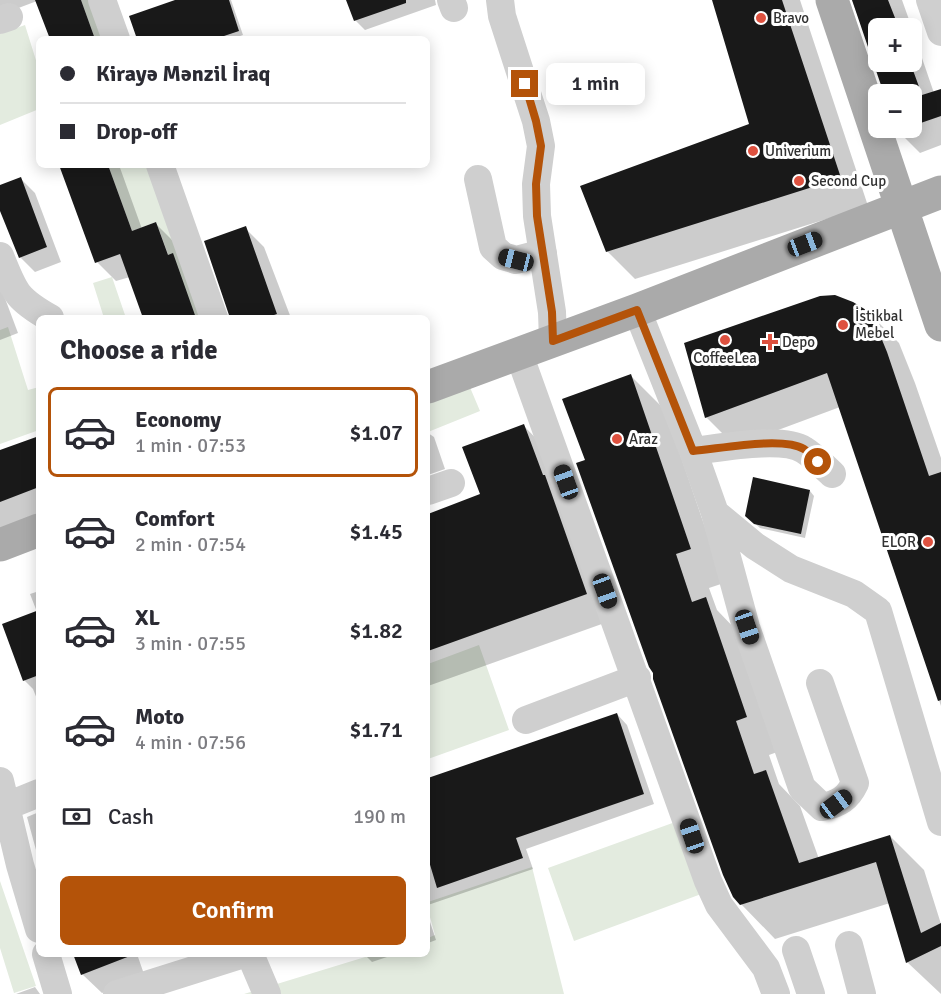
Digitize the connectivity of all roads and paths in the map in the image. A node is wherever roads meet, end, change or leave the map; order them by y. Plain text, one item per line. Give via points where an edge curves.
1 (102, 0) edge
2 (500, 0) edge
3 (832, 0) edge
4 (930, 0) edge
5 (941, 32) edge
6 (115, 36) edge
7 (161, 168) edge
8 (478, 179) dead end
9 (941, 192) edge
10 (901, 207) junction
11 (543, 253) junction
12 (0, 256) edge
13 (637, 310) junction
14 (45, 315) edge
15 (213, 315) edge
16 (941, 325) edge
17 (553, 341) junction
18 (519, 354) junction
19 (430, 386) edge
20 (693, 451) junction
21 (832, 474) dead end
22 (715, 513) junction
23 (36, 531) edge
24 (0, 545) edge
25 (637, 678) junction
26 (820, 683) dead end
27 (526, 720) dead end
28 (2, 791) edge
29 (36, 793) edge
30 (941, 822) edge
31 (10, 868) edge
32 (36, 923) edge
33 (849, 945) dead end
34 (796, 950) dead end
35 (47, 957) edge
36 (234, 957) edge
37 (251, 957) edge
38 (58, 994) edge
39 (117, 994) edge
40 (267, 994) edge
41 (776, 994) edge
42 (811, 994) edge
43 (862, 994) edge

1 - 6 street
2 - 11 street via 541,146 536,184
3 - 10 main road
4 - 5 street
7 - 15 street
8 - 11 street via 493,247 516,260
9 - 10 main road
10 - 13 main road
10 - 16 main road
11 - 17 street
12 - 14 street via 16,294
13 - 17 main road
13 - 20 street
17 - 18 main road
18 - 19 main road
18 - 25 street
20 - 21 street via 788,444 804,449
20 - 22 street
22 - 26 street via 747,627 802,788 822,807 836,804 850,794 855,783
22 - 30 street via 791,569 854,594 878,611
23 - 24 main road
25 - 27 street
25 - 41 street via 708,881 719,905 766,968
28 - 29 street
28 - 31 street
31 - 32 street
33 - 43 street
34 - 42 street
35 - 38 street
36 - 39 street
37 - 40 street

